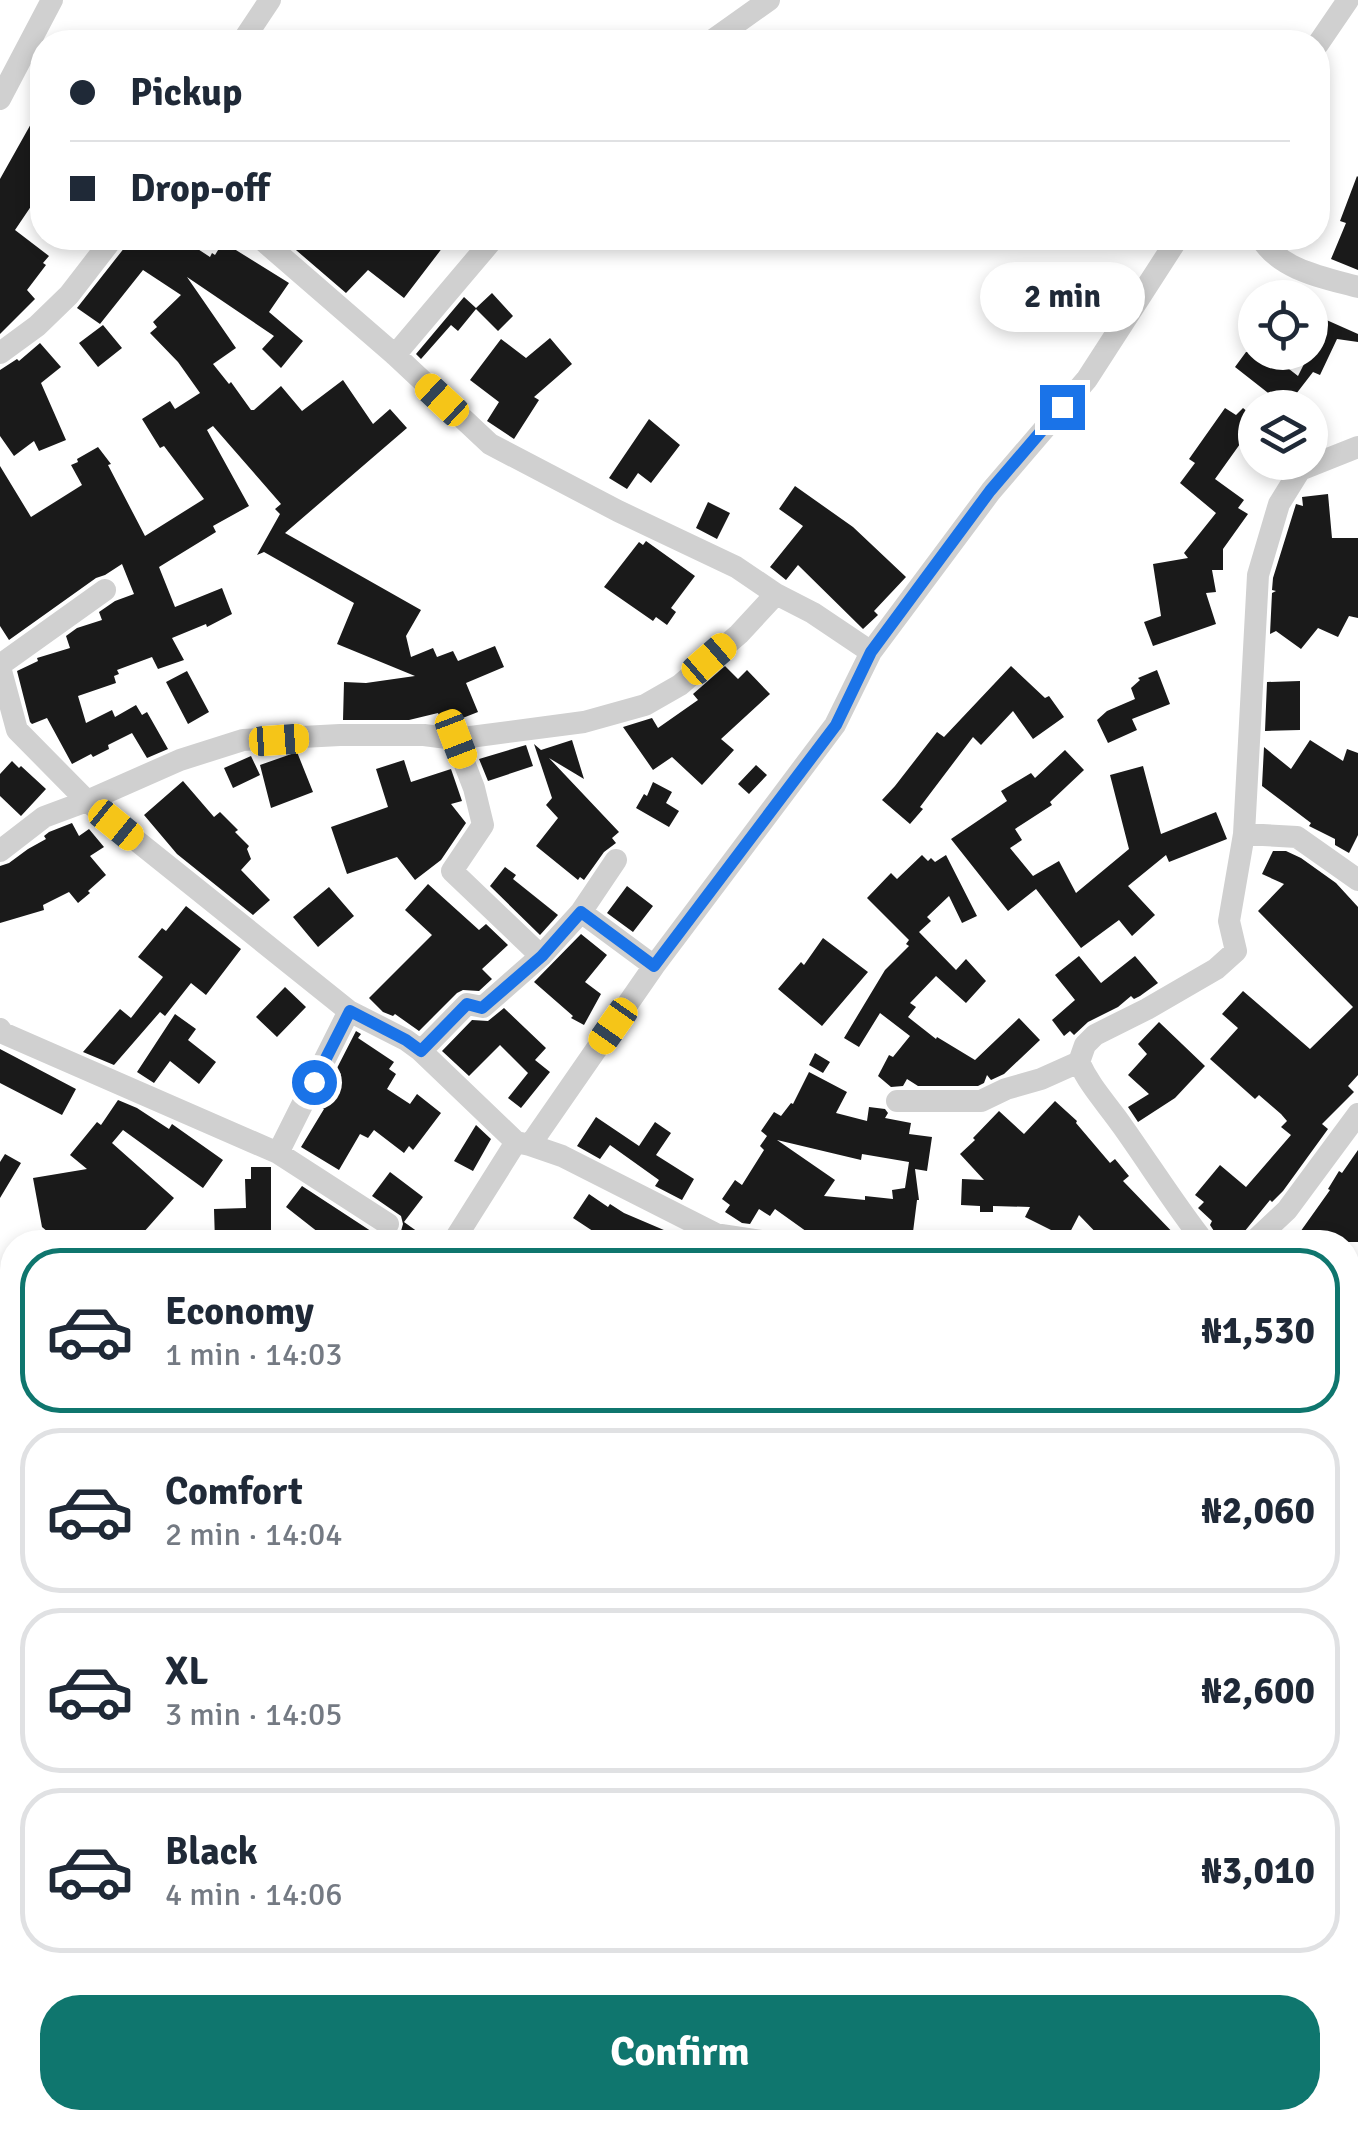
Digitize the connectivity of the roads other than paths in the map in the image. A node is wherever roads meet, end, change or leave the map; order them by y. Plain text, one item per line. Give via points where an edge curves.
1 (52, 0) edge
2 (270, 0) edge
3 (769, 0) edge
4 (1348, 0) edge
5 (36, 30) edge
6 (250, 30) edge
7 (727, 30) edge
8 (1328, 30) edge
9 (30, 41) edge
10 (0, 98) edge
11 (104, 250) edge
12 (274, 250) edge
13 (484, 250) edge
14 (1170, 250) edge
15 (1270, 250) edge
16 (1358, 287) edge
17 (0, 353) edge
18 (395, 355) junction
19 (1358, 447) edge
20 (105, 590) dead end
21 (776, 594) junction
22 (871, 652) junction
23 (0, 666) edge
24 (456, 739) junction
25 (87, 802) junction
26 (1244, 834) junction
27 (0, 851) edge
28 (616, 860) dead end
29 (1358, 880) edge
30 (581, 912) junction
31 (542, 956) junction
32 (654, 966) junction
33 (350, 1011) junction
34 (0, 1029) edge
35 (421, 1051) junction
36 (1079, 1062) junction
37 (898, 1101) dead end
38 (1358, 1114) edge
39 (523, 1144) junction
40 (278, 1152) junction
41 (388, 1224) dead end
42 (462, 1230) edge
43 (698, 1230) edge
44 (1195, 1230) edge
45 (1266, 1230) edge

1 - 5 street
2 - 6 street
3 - 7 street
4 - 8 street
9 - 10 street
11 - 17 street via 69,296
12 - 18 street
13 - 18 street
14 - 22 street via 1087,379 990,491
15 - 16 street via 1302,272
18 - 21 street via 490,444 736,567
19 - 26 street via 1300,470 1279,504 1258,575
20 - 23 street
21 - 22 street
21 - 24 street via 680,684 645,705 584,722
22 - 32 street via 836,725
23 - 25 street via 16,730
24 - 25 street via 243,740
24 - 31 street via 483,825 452,871
25 - 27 street via 44,817
25 - 33 street
26 - 29 street via 1297,837
26 - 36 street via 1228,921 1236,952 1095,1035
28 - 30 street
30 - 31 street
30 - 32 street
31 - 35 street via 482,1008 467,1004
32 - 39 street
33 - 35 street
33 - 40 street
34 - 40 street
35 - 39 street
36 - 37 street via 981,1101
36 - 44 street
38 - 45 street
39 - 42 street
39 - 43 street via 562,1156
40 - 41 street

